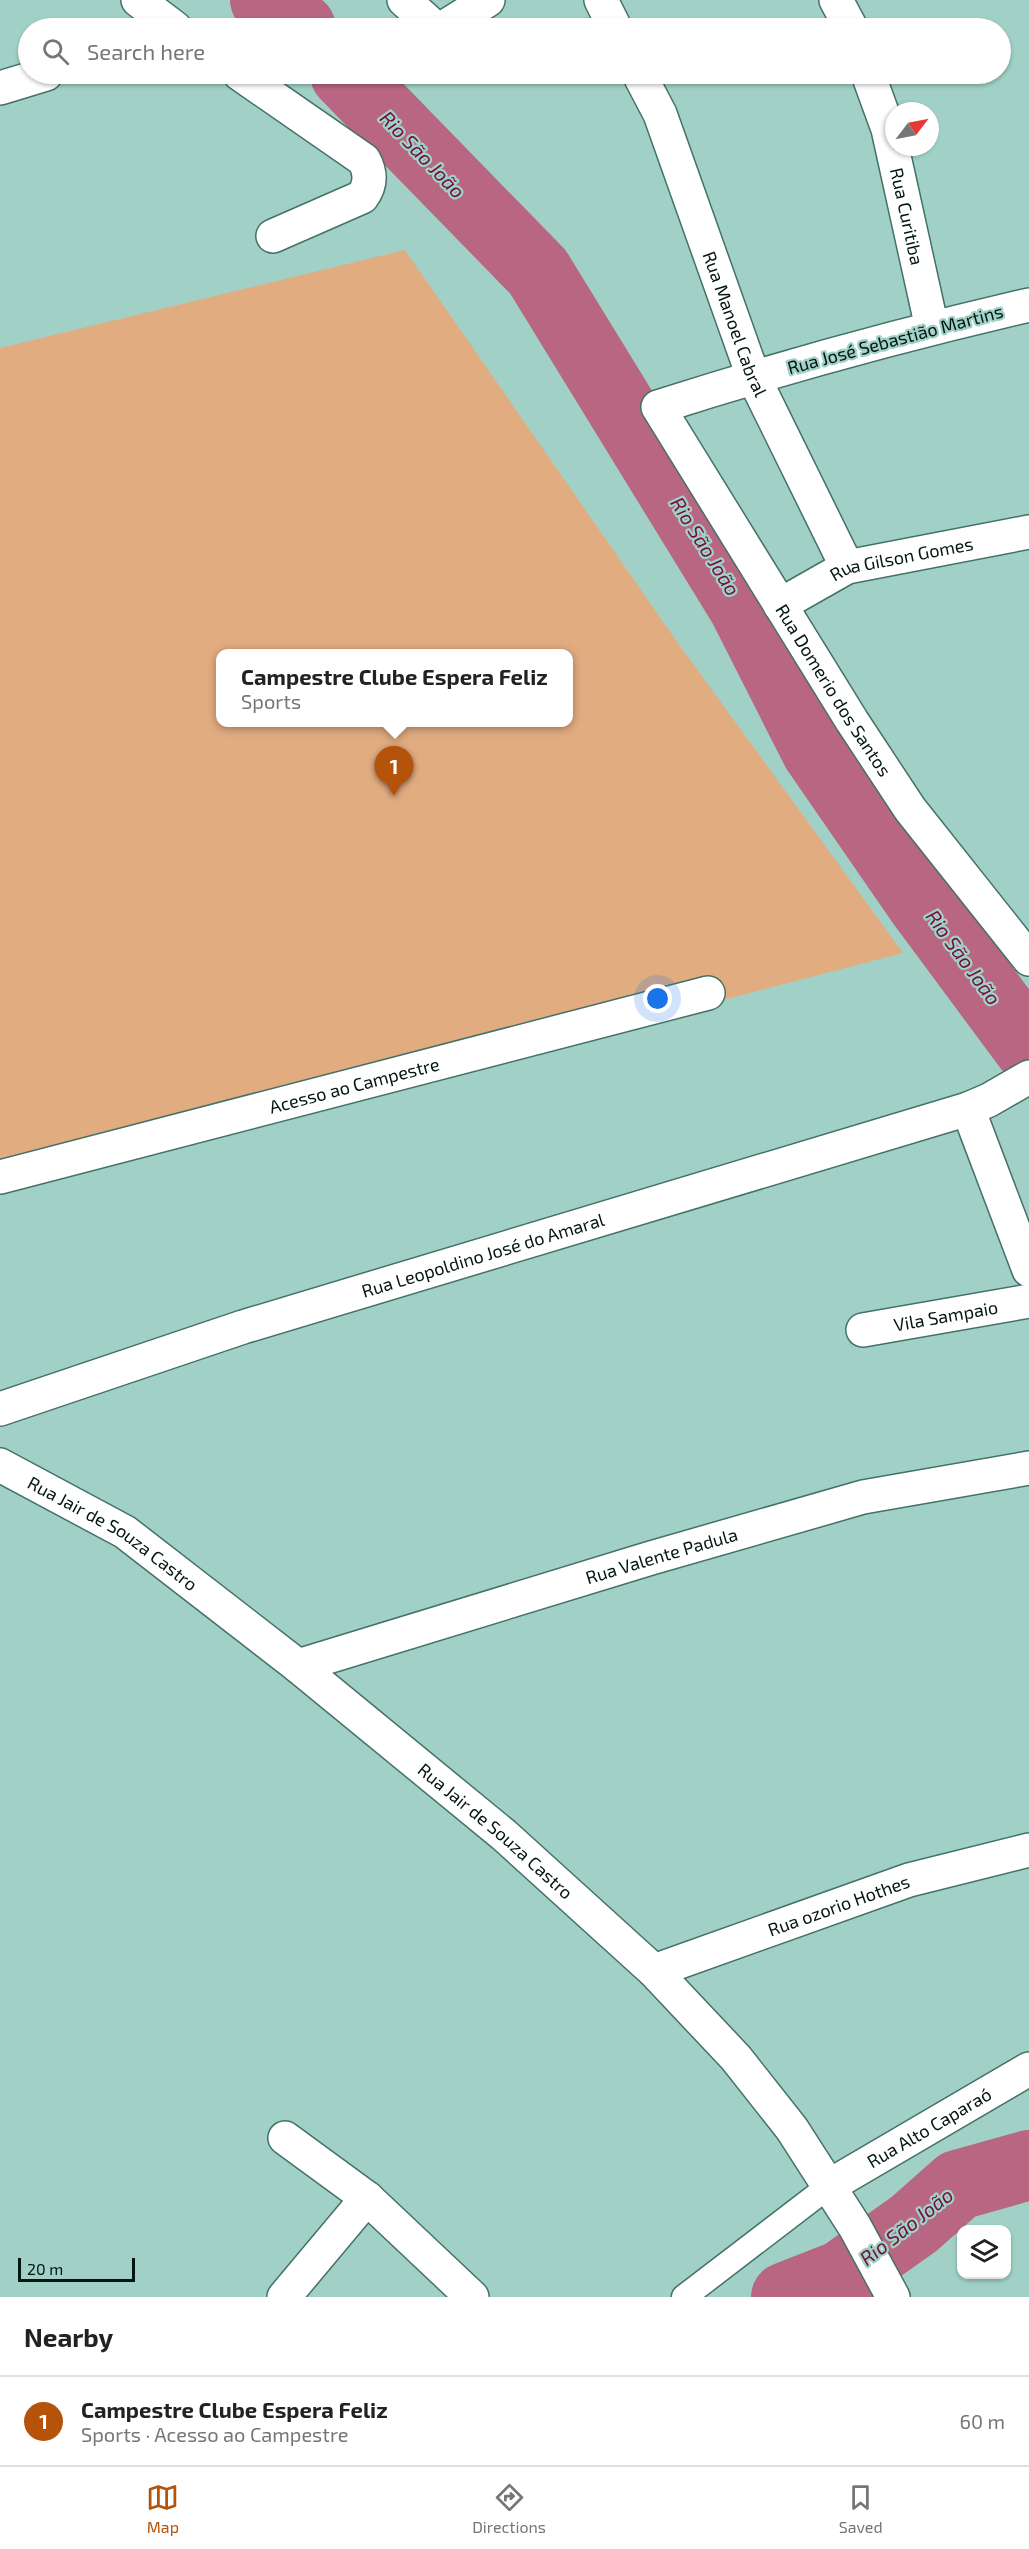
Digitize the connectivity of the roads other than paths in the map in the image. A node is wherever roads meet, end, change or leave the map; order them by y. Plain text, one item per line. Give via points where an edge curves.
1 (138, 0) edge
2 (404, 0) edge
3 (488, 0) edge
4 (601, 0) edge
5 (836, 0) edge
6 (162, 18) edge
7 (424, 18) edge
8 (459, 18) edge
9 (610, 18) edge
10 (846, 18) edge
11 (18, 83) edge
12 (254, 84) edge
13 (644, 84) edge
14 (872, 84) edge
15 (0, 88) edge
16 (273, 236) dead end
17 (1029, 305) edge
18 (932, 328) junction
19 (753, 376) junction
20 (658, 407) joint
21 (1029, 532) edge
22 (847, 567) junction
23 (780, 605) junction
24 (1029, 959) edge
25 (708, 993) dead end
26 (1029, 1077) edge
27 (979, 1104) junction
28 (0, 1177) edge
29 (1029, 1270) edge
30 (1029, 1300) edge
31 (863, 1330) dead end
32 (0, 1409) edge
33 (0, 1465) edge
34 (1029, 1468) edge
35 (298, 1666) junction
36 (1029, 1850) edge
37 (654, 1971) junction
38 (1029, 2069) edge
39 (285, 2138) dead end
40 (829, 2186) junction
41 (367, 2198) junction
42 (284, 2297) edge
43 (472, 2297) edge
44 (684, 2297) edge
45 (893, 2297) edge

1 - 6 street
2 - 7 street
3 - 8 street
4 - 9 street
5 - 10 street
11 - 15 street
12 - 16 street via 364,160 368,167 369,183 362,197
13 - 19 street, Rua Manoel Cabral via 660,114 704,231
14 - 18 street, Rua Curitiba via 888,129
17 - 18 street, Rua José Sebastião Martins
18 - 19 street, Rua José Sebastião Martins
19 - 20 street, Rua José Sebastião Martins
19 - 22 street, Rua Manoel Cabral
20 - 23 street, Rua Domerio dos Santos
21 - 22 street, Rua Gilson Gomes
22 - 23 street, Rua Gilson Gomes
23 - 24 street, Rua Domerio dos Santos via 910,809
25 - 28 street, Acesso ao Campestre
26 - 27 street, Rua Leopoldino José do Amaral
27 - 29 street
27 - 32 street, Rua Leopoldino José do Amaral via 243,1327
30 - 31 street, Vila Sampaio
33 - 35 street, Rua Jair de Souza Castro via 125,1532
34 - 35 street, Rua Valente Padula via 863,1497
35 - 37 street, Rua Jair de Souza Castro via 504,1835
36 - 37 street, Rua ozorio Hothes via 909,1880
37 - 40 street, Rua Jair de Souza Castro via 736,2058 792,2129
38 - 40 street, Rua Alto Caparaó
39 - 41 street
40 - 44 lane
40 - 45 street, Rua Jair de Souza Castro
41 - 42 street
41 - 43 street

